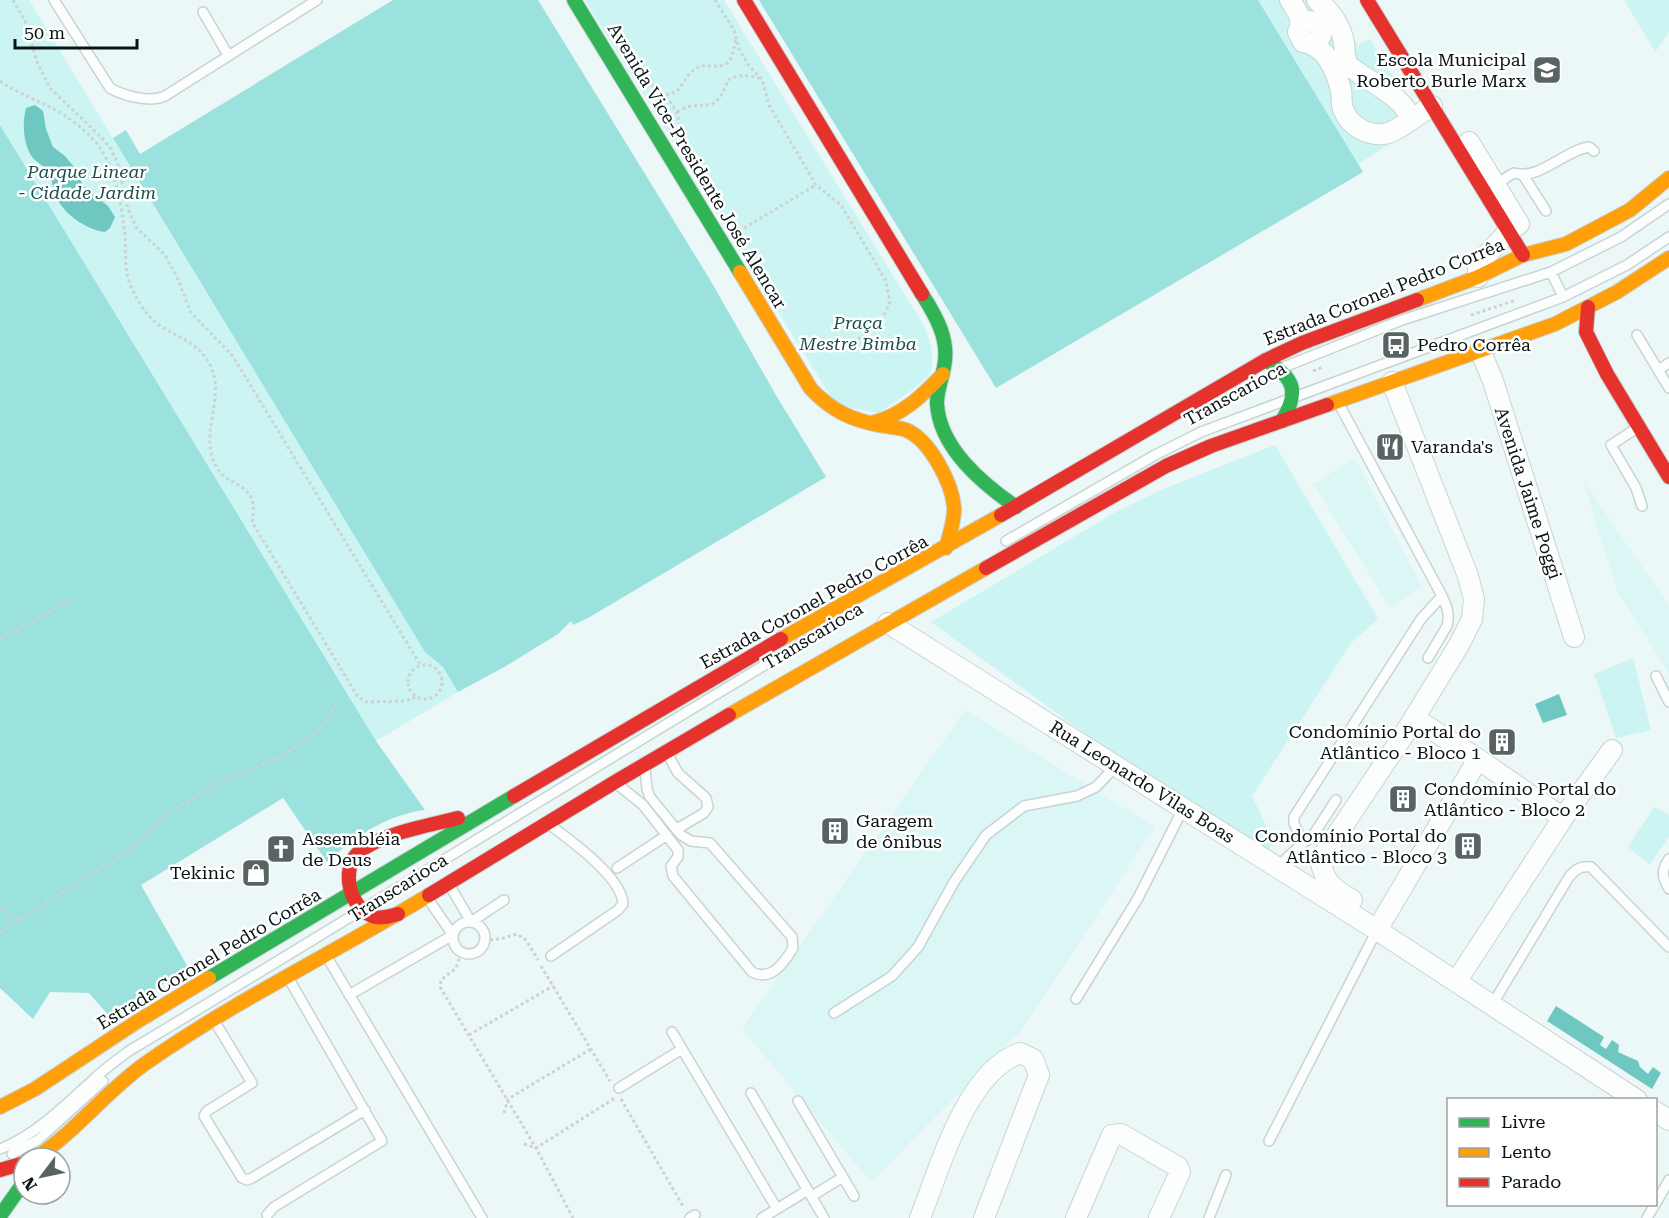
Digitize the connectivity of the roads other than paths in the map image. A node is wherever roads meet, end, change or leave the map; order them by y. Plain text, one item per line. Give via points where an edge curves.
1 (54, 0) edge
2 (318, 0) edge
3 (574, 0) edge
4 (744, 0) edge
5 (1290, 0) edge
6 (1317, 0) edge
7 (1367, 0) edge
8 (1380, 0) edge
9 (203, 12) dead end
10 (228, 55) junction
11 (1432, 106) junction
12 (1410, 120) junction
13 (1594, 150) dead end
14 (1523, 176) junction
15 (1669, 178) edge
16 (1490, 187) junction
17 (1669, 204) edge
18 (1546, 211) dead end
19 (1508, 232) junction
20 (1669, 237) edge
21 (1522, 255) junction
22 (1669, 258) edge
23 (1551, 272) junction
24 (1478, 276) junction
25 (1563, 297) junction
26 (1588, 307) junction
27 (1564, 329) junction
28 (1637, 335) dead end
29 (1480, 350) junction
30 (1669, 363) edge
31 (1272, 368) junction
32 (1658, 370) junction
33 (943, 374) junction
34 (1607, 374) junction
35 (1392, 382) junction
36 (1669, 388) edge
37 (1294, 396) junction
38 (1337, 402) junction
39 (1282, 421) junction
40 (871, 423) junction
41 (1639, 427) junction
42 (1669, 477) edge
43 (1642, 506) dead end
44 (1019, 513) junction
45 (994, 548) dead end
46 (948, 554) junction
47 (1442, 596) junction
48 (843, 619) dead end
49 (888, 622) junction
50 (1574, 637) dead end
51 (1428, 658) dead end
52 (1656, 676) dead end
53 (1669, 702) edge
54 (1414, 718) junction
55 (1612, 750) dead end
56 (666, 753) junction
57 (1478, 759) junction
58 (645, 765) junction
59 (1116, 766) junction
60 (615, 782) junction
61 (1336, 800) dead end
62 (1184, 809) junction
63 (488, 811) junction
64 (1563, 818) junction
65 (548, 824) junction
66 (679, 832) junction
67 (670, 838) junction
68 (1303, 843) junction
69 (1669, 859) edge
70 (1277, 867) junction
71 (618, 868) dead end
72 (448, 884) junction
73 (1669, 889) edge
74 (352, 894) junction
75 (427, 897) junction
76 (504, 900) dead end
77 (395, 909) junction
78 (368, 913) junction
79 (471, 922) junction
80 (1380, 925) junction
81 (453, 935) junction
82 (1669, 947) edge
83 (326, 956) junction
84 (551, 956) dead end
85 (288, 977) junction
86 (1460, 977) junction
87 (349, 995) junction
88 (1076, 999) dead end
89 (1492, 1005) junction
90 (834, 1013) dead end
91 (213, 1020) junction
92 (672, 1032) dead end
93 (682, 1049) junction
94 (616, 1087) road end
95 (751, 1093) dead end
96 (1634, 1098) edge
97 (798, 1101) dead end
98 (0, 1107) edge
99 (365, 1110) junction
100 (1269, 1141) dead end
101 (54, 1146) edge
102 (0, 1149) edge
103 (0, 1158) edge
104 (1226, 1175) dead end
105 (843, 1177) junction
106 (1669, 1180) edge
107 (810, 1193) junction
108 (854, 1196) dead end
109 (12, 1199) edge
110 (1657, 1201) edge
111 (777, 1209) junction
112 (267, 1215) dead end
113 (0, 1216) edge
114 (482, 1218) edge
115 (762, 1218) edge
116 (824, 1218) edge
117 (920, 1218) edge
118 (984, 1218) edge
119 (1076, 1218) edge
120 (1159, 1218) edge
121 (1209, 1218) edge

1 - 10 lane via 104,82 116,92 160,99
2 - 10 lane
3 - 40 main road, Avenida Vice-Presidente José Alencar via 811,389 838,414
4 - 33 main road via 935,315 944,336
5 - 12 street via 1301,24 1315,21 1321,28 1321,36 1313,44 1326,55 1341,92 1342,107 1351,122 1362,130 1385,134
6 - 12 street via 1335,21 1344,40 1348,65 1406,108
7 - 11 main road
8 - 16 street
9 - 10 lane
11 - 12 street
11 - 16 main road
13 - 14 lane via 1577,149
14 - 16 lane via 1514,173
14 - 18 lane
15 - 21 main road, Estrada Coronel Pedro Corrêa via 1630,210 1587,235
16 - 19 street via 1519,224
17 - 23 lane, Transcarioca via 1621,237
19 - 21 main road
19 - 24 street via 1478,264
20 - 25 lane, Transcarioca via 1627,265
21 - 24 main road, Estrada Coronel Pedro Corrêa
22 - 26 main road
23 - 25 lane
23 - 31 lane, Transcarioca via 1402,320
24 - 31 main road, Estrada Coronel Pedro Corrêa via 1302,343
25 - 37 lane, Transcarioca
26 - 27 main road
26 - 34 main road via 1586,332
27 - 29 main road
27 - 34 main road via 1579,338
28 - 32 lane
29 - 35 main road
29 - 50 street, Avenida Jaime Poggi
30 - 32 lane
31 - 37 main road via 1291,382
31 - 44 main road, Estrada Coronel Pedro Corrêa
32 - 36 lane
33 - 40 main road via 893,417
33 - 44 main road via 937,405 951,442 981,482
34 - 41 main road
35 - 38 main road
35 - 54 street via 1474,599 1472,619 1464,636
37 - 39 main road
37 - 45 lane, Transcarioca via 1188,438
38 - 39 main road
38 - 47 lane
39 - 49 main road via 1166,466
40 - 46 main road, Avenida Vice-Presidente José Alencar via 913,433 934,458 950,487 955,509
41 - 42 main road
41 - 43 lane via 1611,445
44 - 46 main road, Estrada Coronel Pedro Corrêa
46 - 63 main road, Estrada Coronel Pedro Corrêa via 810,622
47 - 51 lane via 1448,626
47 - 68 lane via 1421,619 1294,817
48 - 78 lane, Transcarioca via 634,742
49 - 56 main road
49 - 59 street, Rua Leonardo Vilas Boas
52 - 53 lane
54 - 57 street
54 - 80 street via 1320,860 1324,877 1334,888
55 - 64 street
56 - 58 main road
56 - 66 lane via 678,773 706,798 708,807
57 - 64 street
57 - 80 street
58 - 60 main road
58 - 66 lane via 650,797
59 - 62 street, Rua Leonardo Vilas Boas
59 - 90 lane via 1096,787 1077,796 1024,806 986,835 918,947 892,976
60 - 65 main road
60 - 67 lane via 643,805
61 - 68 lane via 1312,837
62 - 70 street, Rua Leonardo Vilas Boas
62 - 88 lane via 1138,898
63 - 74 main road, Estrada Coronel Pedro Corrêa
63 - 74 main road via 366,847 357,854 349,871
64 - 86 street
65 - 72 main road
65 - 84 lane via 591,856 623,896 618,910
66 - 67 lane via 691,841 710,843 718,850 792,937 793,948 778,969 768,975 752,972 723,937 673,876 671,866 680,853
67 - 71 lane
68 - 70 lane
69 - 73 lane via 1663,868
70 - 80 street, Rua Leonardo Vilas Boas
72 - 75 main road
72 - 79 lane
74 - 78 main road
74 - 98 main road, Estrada Coronel Pedro Corrêa
75 - 77 main road
75 - 81 lane
76 - 79 lane
77 - 78 main road via 379,918
77 - 83 main road
78 - 102 lane, Transcarioca via 129,1051 47,1120
78 - 103 lane, Transcarioca via 137,1053 38,1140
79 - 81 lane via 459,925
79 - 81 lane via 482,930 481,950 468,955 461,953
80 - 86 street, Rua Leonardo Vilas Boas
80 - 100 lane
81 - 87 lane
82 - 89 lane via 1591,867 1577,868
83 - 85 main road
83 - 87 lane
85 - 91 main road
85 - 99 lane
86 - 89 street, Rua Leonardo Vilas Boas
87 - 114 lane
89 - 96 street, Rua Leonardo Vilas Boas
91 - 99 lane via 252,1083 204,1113 242,1178 252,1178
91 - 101 main road via 136,1070
92 - 93 lane
93 - 94 lane
93 - 111 lane
95 - 107 lane
97 - 105 lane
99 - 112 lane via 381,1137 380,1144 274,1207
104 - 121 lane
105 - 107 lane
105 - 108 lane
106 - 110 lane
107 - 111 lane
107 - 116 lane
109 - 113 main road
111 - 115 lane
117 - 118 street via 963,1109 997,1068 1020,1053 1033,1059 1039,1075
119 - 120 street via 1112,1136 1121,1134 1176,1164 1179,1172

